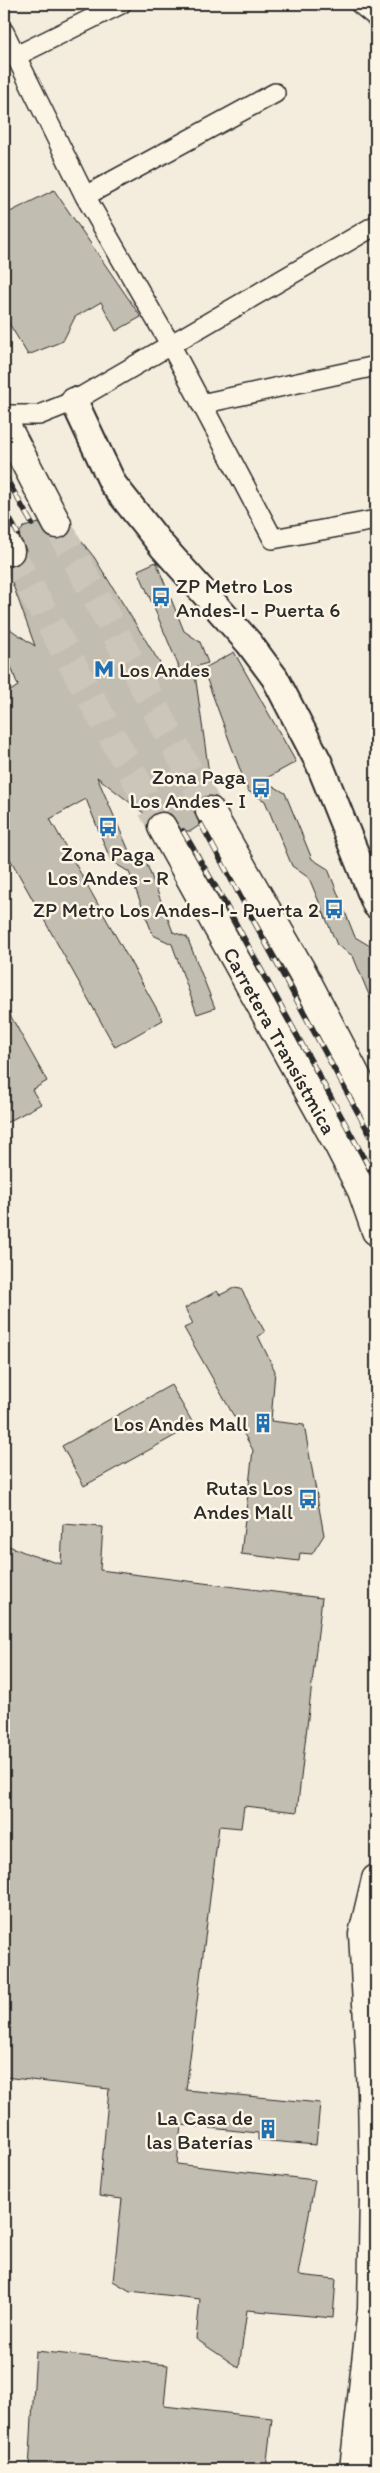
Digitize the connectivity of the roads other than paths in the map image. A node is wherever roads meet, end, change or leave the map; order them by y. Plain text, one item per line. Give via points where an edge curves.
1 (121, 4) edge
2 (360, 4) edge
3 (376, 17) edge
4 (4, 32) edge
5 (16, 56) junction
6 (275, 93) dead end
7 (85, 196) junction
8 (376, 225) edge
9 (170, 344) junction
10 (376, 366) edge
11 (74, 401) junction
12 (201, 404) junction
13 (4, 416) edge
14 (4, 422) edge
15 (376, 520) edge
16 (57, 524) tunnel mouth
17 (210, 811) tunnel mouth
18 (162, 827) tunnel mouth
19 (376, 905) edge
20 (376, 1114) edge
21 (376, 1231) edge
22 (376, 1879) edge
23 (374, 2083) edge
24 (354, 2469) edge

1 - 5 street
2 - 3 street
4 - 5 street
5 - 7 street
6 - 7 street
7 - 9 street
8 - 9 street
9 - 11 street
9 - 12 street
10 - 12 street
11 - 13 street via 39,415
11 - 19 street via 113,484 275,678 323,772
12 - 15 street via 273,538
14 - 16 main road
17 - 20 main road via 302,972
18 - 21 main road, Carretera Transístmica via 339,1146 362,1191
22 - 23 main road via 363,1934
23 - 24 main road via 372,2309

